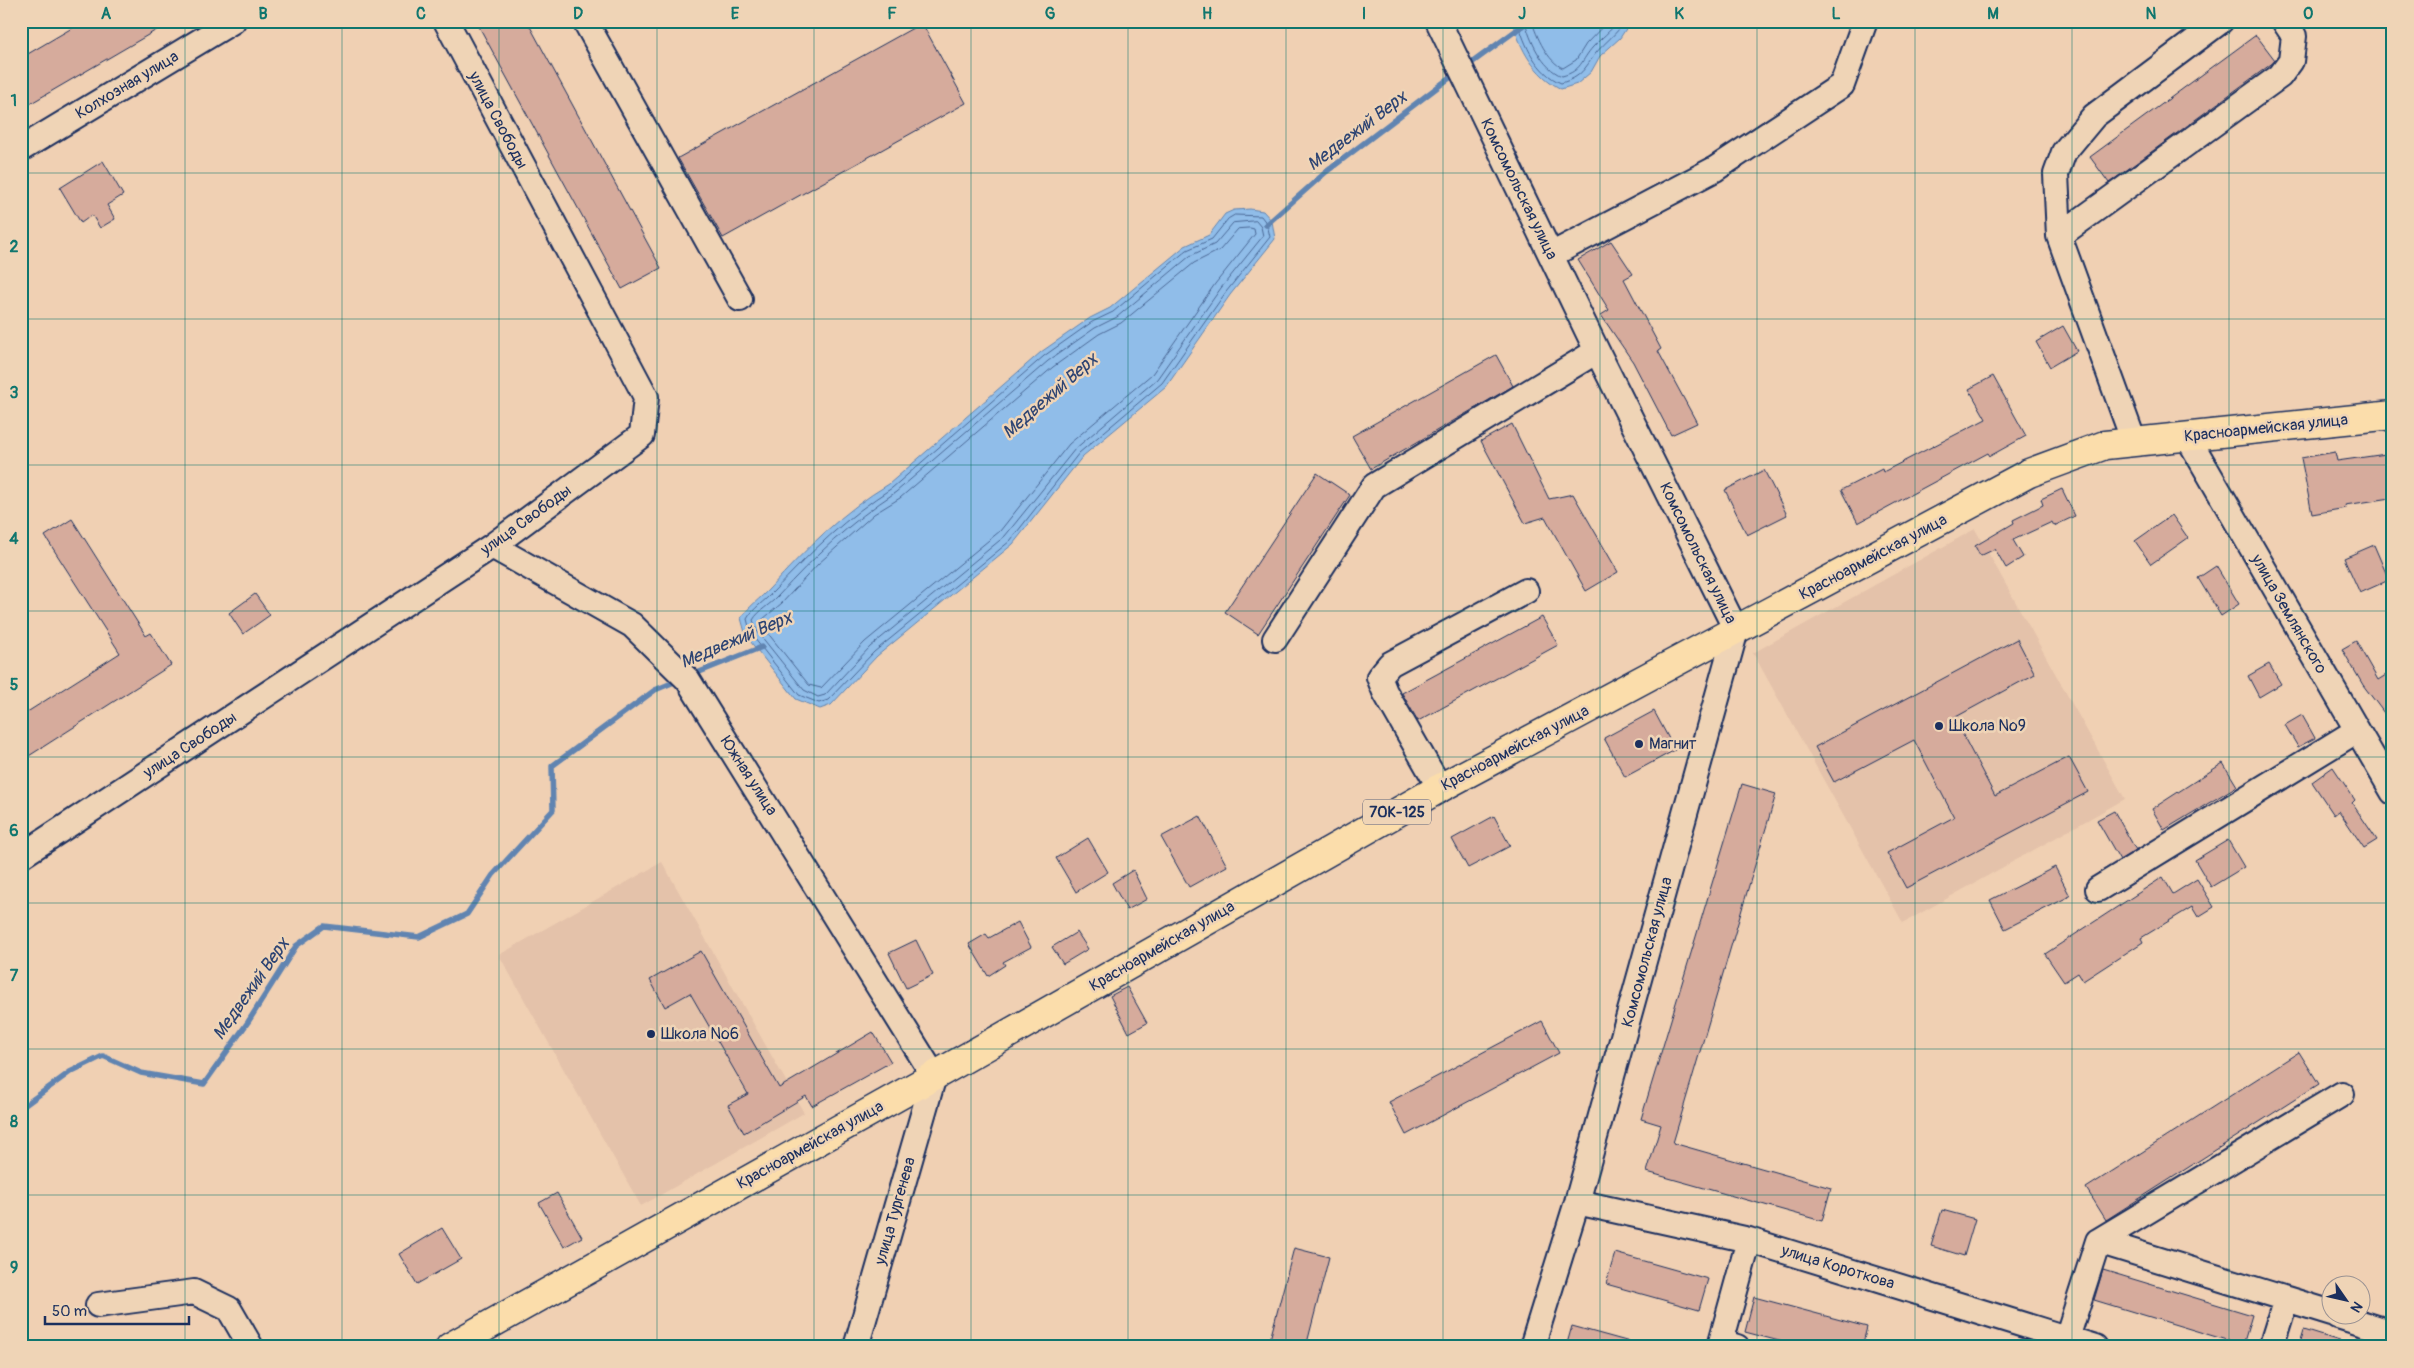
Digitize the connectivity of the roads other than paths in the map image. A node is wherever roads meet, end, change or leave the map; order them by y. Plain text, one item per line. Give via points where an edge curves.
1 (233, 21) edge
2 (446, 21) edge
3 (585, 21) edge
4 (1438, 21) edge
5 (1865, 21) edge
6 (2221, 21) edge
7 (2284, 21) edge
8 (21, 149) edge
9 (2059, 236) junction
10 (1551, 255) junction
11 (740, 299) dead end
12 (1597, 351) junction
13 (2393, 415) edge
14 (2187, 436) junction
15 (2134, 442) junction
16 (492, 546) junction
17 (1526, 591) dead end
18 (1736, 630) junction
19 (1275, 639) dead end
20 (2356, 732) junction
21 (1440, 788) junction
22 (2393, 792) edge
23 (21, 856) edge
24 (2098, 889) dead end
25 (934, 1076) junction
26 (2342, 1094) dead end
27 (1577, 1202) junction
28 (1749, 1240) junction
29 (2098, 1241) junction
30 (2286, 1299) junction
31 (98, 1305) dead end
32 (2322, 1311) edge
33 (2372, 1326) edge
34 (2393, 1332) edge
35 (2067, 1338) junction
36 (251, 1347) edge
37 (450, 1347) edge
38 (856, 1347) edge
39 (1532, 1347) edge
40 (1737, 1347) edge
41 (2095, 1347) edge
42 (2271, 1347) edge

1 - 8 street, Колхозная улица
2 - 16 street, улица Свободы via 646,396 642,435
3 - 11 street
4 - 10 street, Комсомольская улица
5 - 10 street via 1842,85 1715,169
6 - 9 street via 2094,116 2064,152 2056,174
7 - 9 street via 2294,36 2291,61 2280,76
9 - 15 street
10 - 12 street, Комсомольская улица
12 - 18 street, Комсомольская улица
12 - 19 street via 1374,486
13 - 14 main road, Красноармейская улица / 70К-125
14 - 15 main road, Красноармейская улица / 70К-125
14 - 20 street, улица Землянского
15 - 18 main road, Красноармейская улица / 70К-125 via 2105,445 2029,473
16 - 23 street, улица Свободы
16 - 25 street, Южная улица via 632,625 688,680
17 - 21 street via 1390,664 1380,677 1385,692
18 - 21 main road, Красноармейская улица / 70К-125
18 - 27 street, Комсомольская улица
20 - 22 street, улица Землянского
20 - 24 street
21 - 25 main road, Красноармейская улица / 70К-125
25 - 37 main road, Красноармейская улица / 70К-125
25 - 38 street, улица Тургенева
26 - 29 street
27 - 28 street, улица Короткова
27 - 39 street, Комсомольская улица
28 - 35 street, улица Короткова
28 - 40 street via 1721,1342
29 - 30 street
29 - 35 street
30 - 32 street
30 - 42 street
31 - 36 street via 194,1292 229,1309
33 - 34 street
35 - 41 street, улица Короткова

